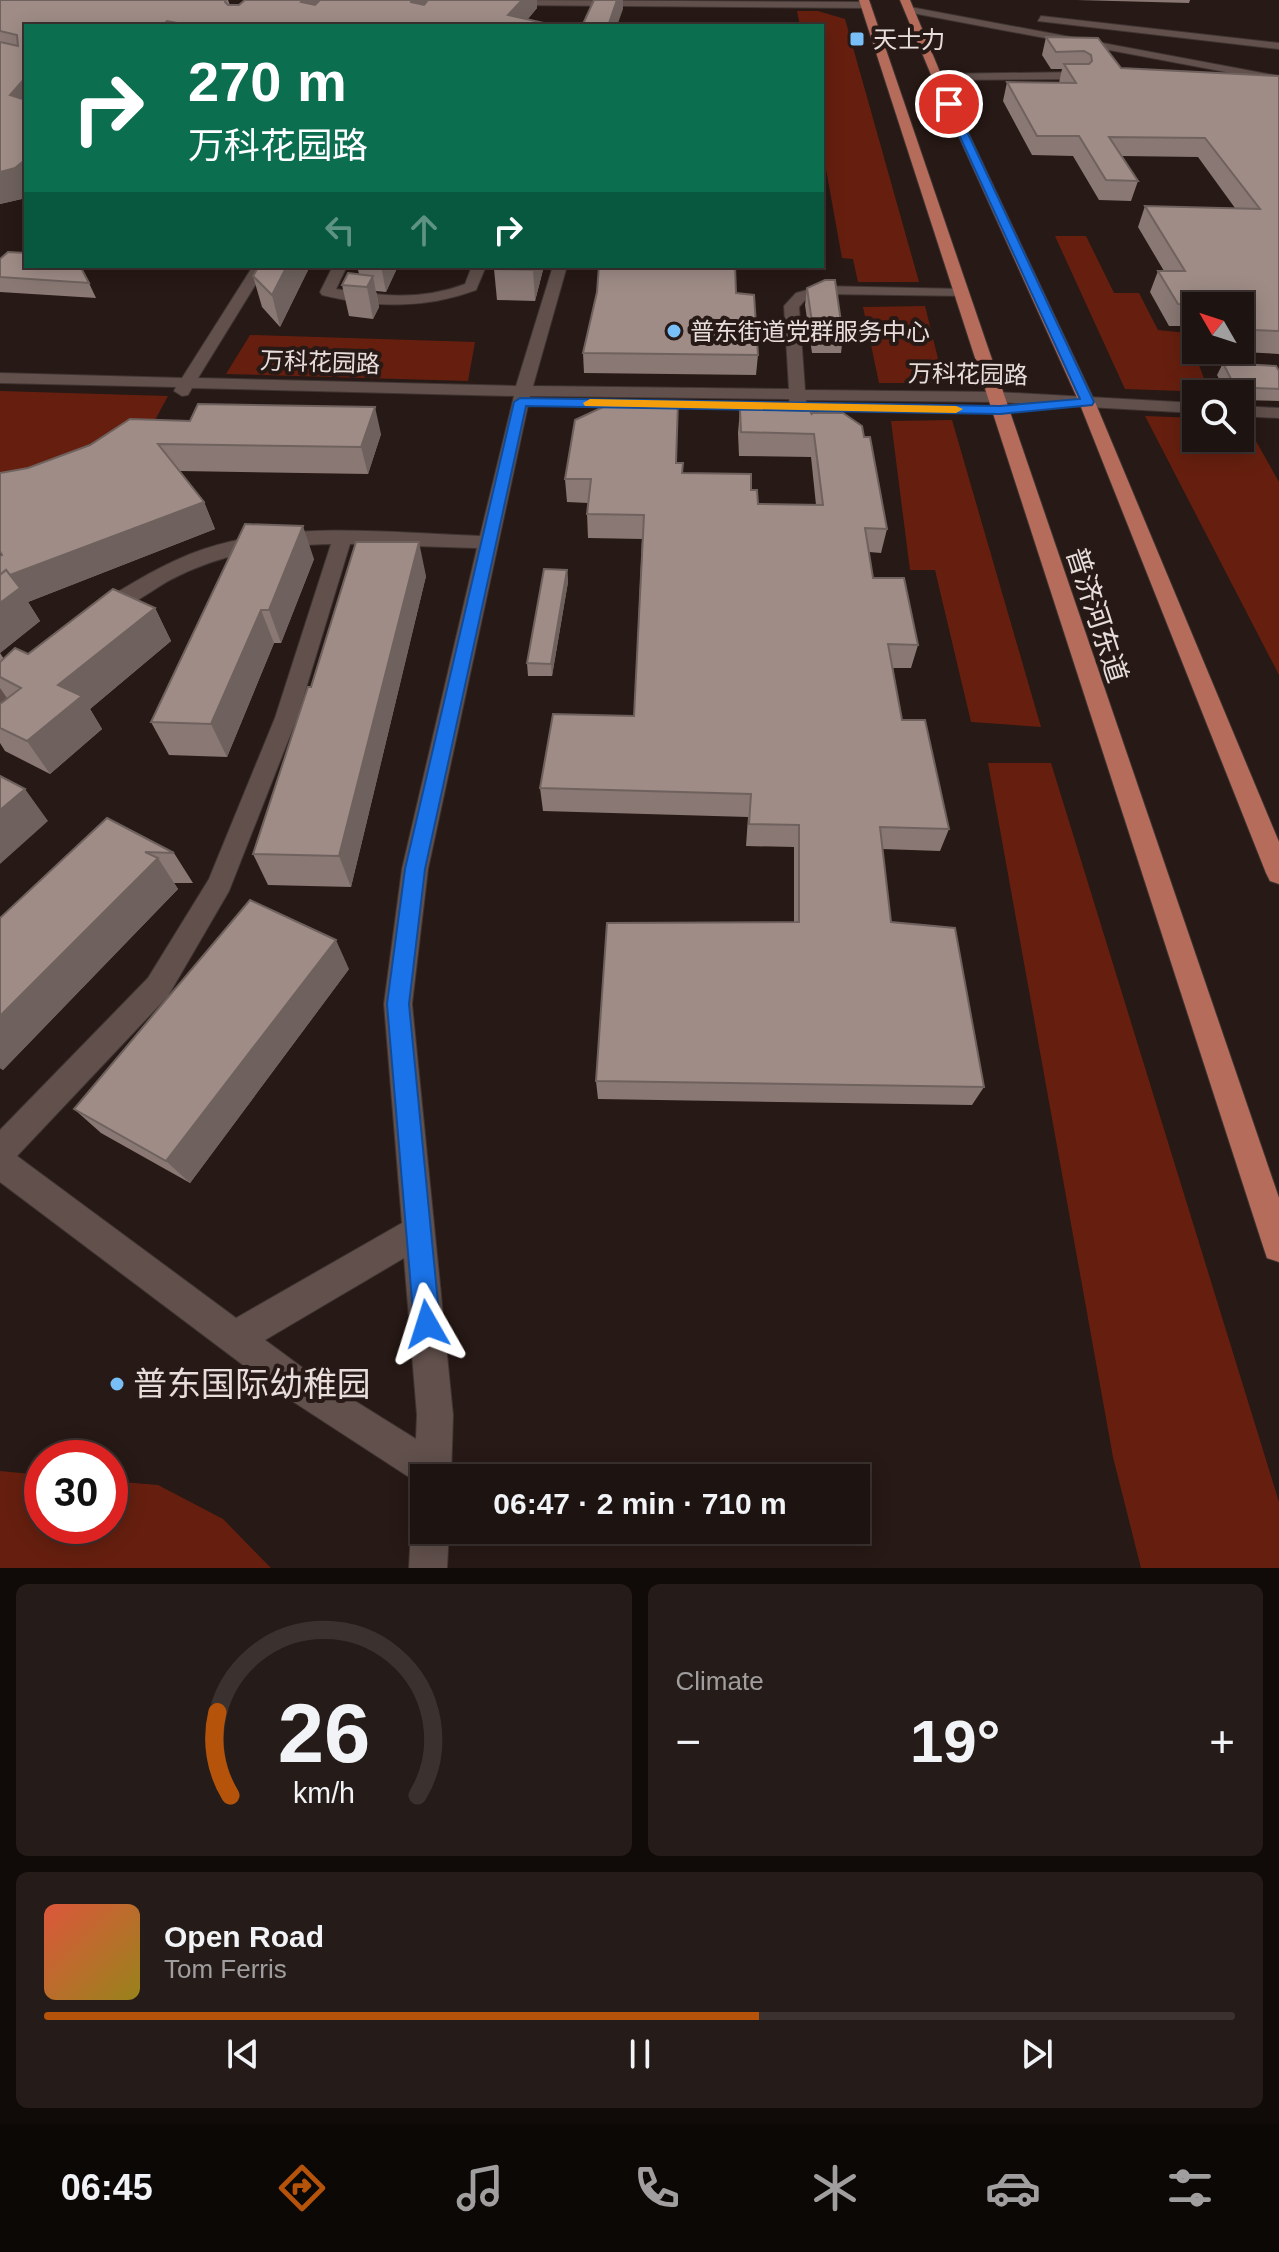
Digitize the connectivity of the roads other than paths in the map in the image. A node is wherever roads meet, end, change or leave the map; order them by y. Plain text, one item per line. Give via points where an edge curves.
1 (497, 2) edge
2 (638, 3) junction
3 (865, 3) edge
4 (909, 9) edge
5 (994, 14) dead end
6 (635, 15) dead end
7 (1023, 17) dead end
8 (1056, 42) junction
9 (1279, 46) edge
10 (1064, 53) edge
11 (1079, 75) edge
12 (937, 77) junction
13 (1279, 79) edge
14 (1279, 86) edge
15 (259, 268) edge
16 (339, 268) edge
17 (478, 268) edge
18 (559, 268) edge
19 (963, 293) junction
20 (0, 378) edge
21 (186, 386) junction
22 (0, 387) edge
23 (521, 396) junction
24 (797, 401) junction
25 (1087, 402) junction
26 (998, 404) junction
27 (1182, 407) edge
28 (1254, 412) edge
29 (1279, 413) edge
30 (342, 539) junction
31 (488, 542) junction
32 (79, 625) edge
33 (45, 657) edge
34 (0, 699) edge
35 (1279, 873) edge
36 (0, 1152) edge
37 (0, 1163) edge
38 (418, 1232) junction
39 (1279, 1246) edge
40 (235, 1338) junction
41 (417, 1464) edge
42 (433, 1464) edge
43 (429, 1544) edge
44 (428, 1568) edge

1 - 2 street
2 - 3 street
2 - 6 street
3 - 19 main road, 普济河东道
4 - 5 street
4 - 8 street
4 - 12 main road
4 - 13 street
7 - 9 street
8 - 10 street
8 - 14 street
11 - 12 street
12 - 25 main road
15 - 21 street
16 - 17 street via 327,292 409,302 439,301 471,287
18 - 23 street
19 - 24 street via 821,290 801,296 791,306
19 - 26 main road, 普济河东道
20 - 21 street, 万科花园路
21 - 22 street, 万科花园路
21 - 23 street, 万科花园路
23 - 24 street, 万科花园路
23 - 31 street
24 - 26 street, 万科花园路
25 - 26 street, 万科花园路
25 - 27 street, 万科花园路
25 - 35 main road
26 - 39 main road, 普济河东道
28 - 29 street
30 - 31 street
30 - 32 street via 221,550 139,587
30 - 36 street via 286,718 220,883 158,987
31 - 38 street via 415,869 398,1004
33 - 34 street
37 - 40 street
38 - 40 street
38 - 42 street via 435,1415
40 - 41 street
43 - 44 street

